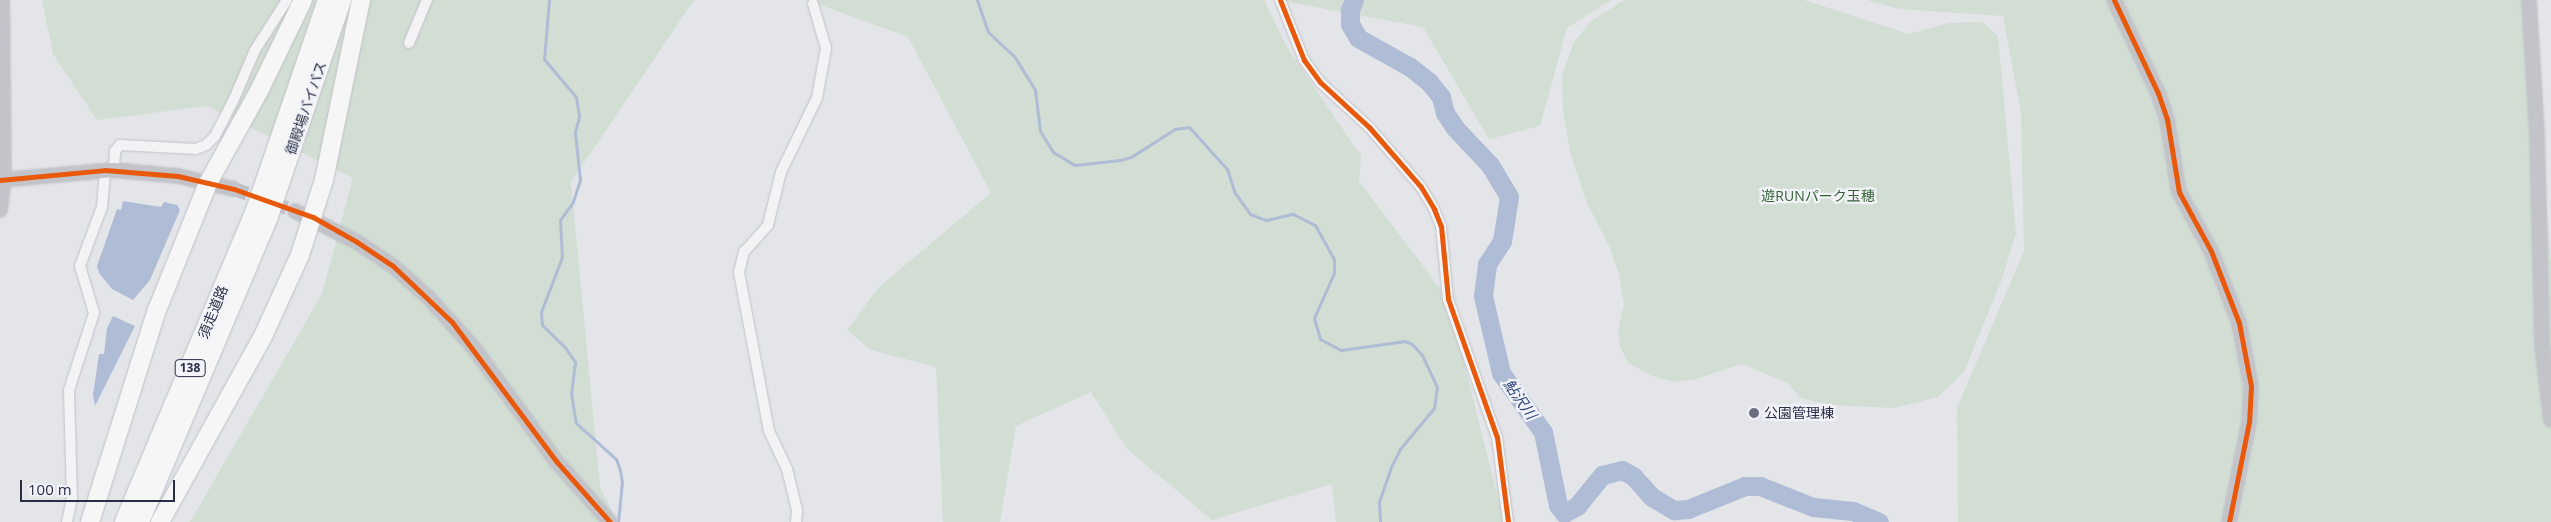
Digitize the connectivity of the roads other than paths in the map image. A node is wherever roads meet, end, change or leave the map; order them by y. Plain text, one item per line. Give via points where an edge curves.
1 (2, 0) edge
2 (287, 0) edge
3 (303, 0) edge
4 (327, 0) edge
5 (342, 0) edge
6 (361, 0) edge
7 (427, 0) edge
8 (1280, 0) edge
9 (2114, 0) edge
10 (2529, 0) edge
11 (813, 4) dead end
12 (409, 43) dead end
13 (110, 170) junction
14 (2, 179) edge
15 (208, 183) junction
16 (234, 189) tunnel mouth
17 (0, 210) edge
18 (295, 211) tunnel mouth
19 (261, 214) junction
20 (313, 217) junction
21 (2551, 419) edge
22 (67, 522) edge
23 (90, 522) edge
24 (124, 522) edge
25 (140, 522) edge
26 (160, 522) edge
27 (610, 522) edge
28 (796, 522) edge
29 (1508, 522) edge
30 (2229, 522) edge

1 - 14 street
2 - 13 street via 255,50 215,136 206,145 196,149 120,145
3 - 15 highway via 259,91
4 - 19 highway, 御殿場バイパス / 138
5 - 19 highway, 御殿場バイパス / 138
6 - 20 highway via 337,122
7 - 12 street
8 - 29 street via 1304,60 1320,82 1368,127 1421,187 1434,209 1441,226 1448,299 1498,437
9 - 30 street via 2161,102 2179,192 2214,259 2240,331 2251,386 2249,422
10 - 21 street via 2537,134 2542,346
11 - 28 street via 826,48 817,98 781,172 768,225 744,252 739,272 769,431 787,469 797,510
13 - 14 street
13 - 15 street
13 - 22 street via 102,207 80,266 94,314 69,390 72,498
14 - 17 street
15 - 16 street
15 - 23 highway via 157,310
18 - 20 street
19 - 24 highway, 須走道路 / 138
19 - 25 highway, 須走道路 / 138
20 - 26 highway via 300,255 264,334
20 - 27 street via 393,266 428,297 473,347 556,461

